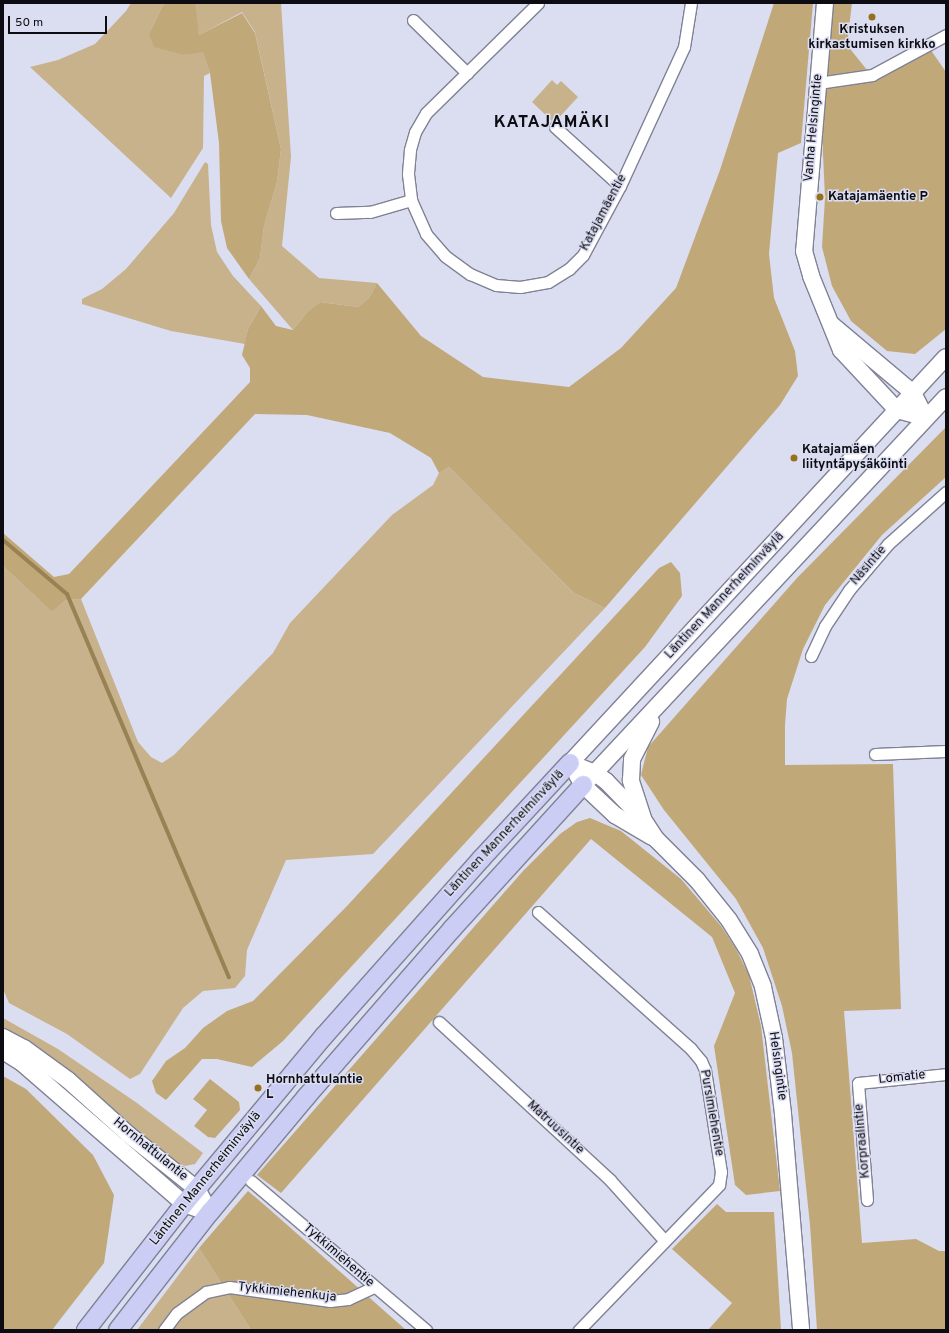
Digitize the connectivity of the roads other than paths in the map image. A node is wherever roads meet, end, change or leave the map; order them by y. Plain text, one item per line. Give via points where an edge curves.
1 (538, 3) edge
2 (691, 3) edge
3 (825, 3) edge
4 (413, 20) dead end
5 (946, 35) edge
6 (467, 73) junction
7 (818, 83) junction
8 (555, 127) dead end
9 (620, 186) junction
10 (411, 200) junction
11 (336, 213) dead end
12 (828, 321) junction
13 (946, 358) edge
14 (913, 393) junction
15 (946, 397) edge
16 (896, 410) junction
17 (926, 418) junction
18 (946, 492) edge
19 (811, 656) dead end
20 (660, 704) junction
21 (946, 751) edge
22 (875, 754) dead end
23 (570, 763) junction
24 (589, 779) junction
25 (643, 820) junction
26 (656, 840) junction
27 (538, 912) dead end
28 (439, 1022) dead end
29 (3, 1037) edge
30 (3, 1051) edge
31 (946, 1074) edge
32 (858, 1083) joint
33 (251, 1181) dead end
34 (197, 1189) junction
35 (867, 1200) dead end
36 (184, 1204) junction
37 (210, 1212) junction
38 (664, 1240) junction
39 (374, 1287) junction
40 (86, 1330) edge
41 (118, 1330) edge
42 (164, 1330) edge
43 (426, 1330) edge
44 (579, 1330) edge
45 (801, 1330) edge

1 - 6 street, Katajamäentie
2 - 9 street, Katajamäentie via 684,47
3 - 7 main road, Vanha Helsingintie
4 - 6 street
5 - 7 street via 872,75
6 - 10 street, Katajamäentie via 426,113 415,132 408,174
7 - 12 main road, Vanha Helsingintie via 804,251
8 - 9 street
9 - 10 street, Katajamäentie via 583,255 569,269 548,282 520,287 496,285 470,274 445,256 426,234
10 - 11 street via 370,212
12 - 14 main road
12 - 16 main road, Vanha Helsingintie via 841,350
13 - 14 main road, Läntinen Mannerheiminväylä
14 - 16 main road, Läntinen Mannerheiminväylä
14 - 17 main road
15 - 17 main road, Läntinen Mannerheiminväylä
16 - 17 main road
16 - 23 main road, Läntinen Mannerheiminväylä
17 - 20 main road, Läntinen Mannerheiminväylä
18 - 19 street, Näsintie via 888,544 849,590 827,621
20 - 24 main road, Läntinen Mannerheiminväylä
20 - 25 main road, Helsingintie via 632,759 631,780
21 - 22 street
23 - 24 main road, Helsingintie
23 - 34 main road, Läntinen Mannerheiminväylä via 392,959
24 - 25 main road, Helsingintie
24 - 26 main road, Helsingintie via 615,815
24 - 37 main road, Läntinen Mannerheiminväylä via 410,977
25 - 26 main road, Helsingintie
26 - 45 main road, Helsingintie via 697,880 729,920 750,954 762,986 774,1038 783,1114
27 - 38 street, Pursimiehentie via 691,1049 705,1070 721,1172 719,1185
28 - 38 street, Matruusintie via 610,1180
29 - 34 main road, Hornhattulantie via 24,1048 68,1080
30 - 36 main road, Hornhattulantie via 22,1063
31 - 32 street, Lomatie
32 - 35 street, Korpraalintie
33 - 39 street, Tykkimiehentie
34 - 36 main road, Läntinen Mannerheiminväylä
34 - 37 main road, Hornhattulantie
36 - 37 main road, Hornhattulantie
36 - 40 main road, Läntinen Mannerheiminväylä
37 - 41 main road, Läntinen Mannerheiminväylä
38 - 44 street, Pursimiehentie
39 - 42 street, Tykkimiehenkuja via 348,1299 330,1301 229,1287 206,1292 177,1313
39 - 43 street, Tykkimiehentie

